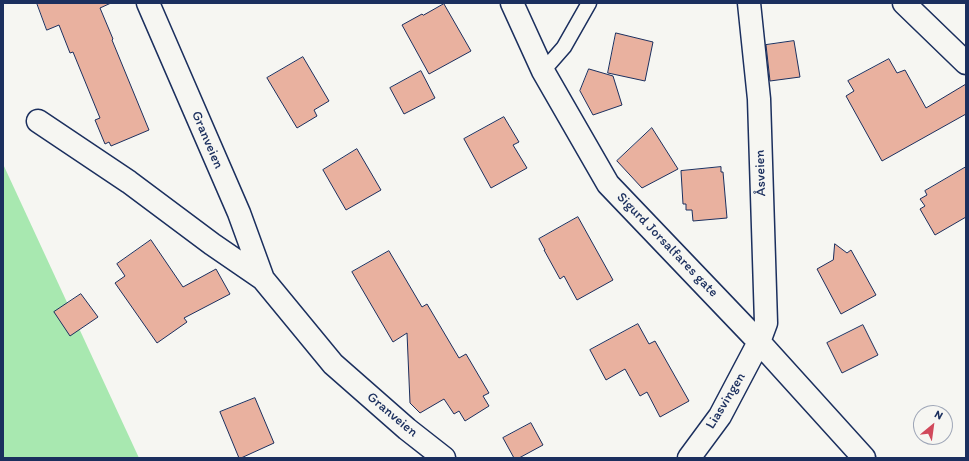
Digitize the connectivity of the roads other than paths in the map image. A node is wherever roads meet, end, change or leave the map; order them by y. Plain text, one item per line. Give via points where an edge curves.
1 (148, 3) edge
2 (512, 3) edge
3 (589, 3) edge
4 (749, 3) edge
5 (904, 3) edge
6 (966, 63) edge
7 (543, 71) junction
8 (38, 122) dead end
9 (263, 279) junction
10 (759, 342) junction
11 (444, 458) edge
12 (689, 458) edge
13 (864, 458) edge

1 - 9 street, Granveien via 239,213
2 - 7 street, Sigurd Jorsalfares gate
3 - 7 lane via 564,47
4 - 10 street, Åsveien via 759,99 766,323
5 - 6 street
7 - 10 street, Sigurd Jorsalfares gate via 608,184
8 - 9 street, Granveien via 129,182
9 - 11 street, Granveien via 333,364
10 - 12 street, Liasvingen via 720,416
10 - 13 street, Sigurd Jorsalfares gate

